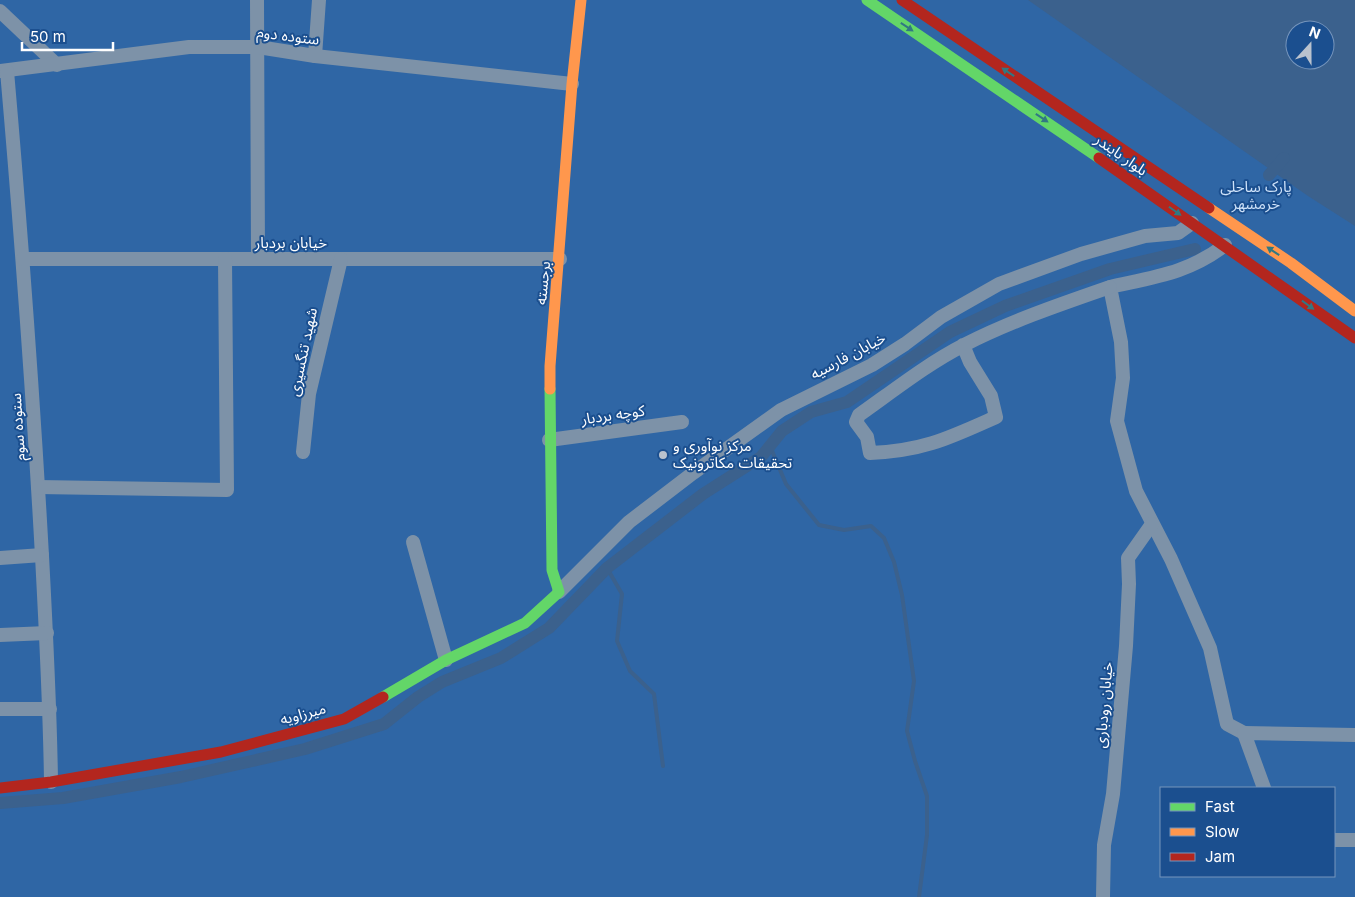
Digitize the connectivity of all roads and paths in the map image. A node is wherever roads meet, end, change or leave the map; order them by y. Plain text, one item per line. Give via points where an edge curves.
1 (257, 0) edge
2 (319, 0) edge
3 (581, 0) edge
4 (867, 0) edge
5 (902, 0) edge
6 (0, 11) edge
7 (258, 47) junction
8 (315, 56) junction
9 (57, 65) junction
10 (4, 71) edge
11 (572, 84) junction
12 (1192, 223) junction
13 (1225, 245) junction
14 (23, 259) junction
15 (225, 259) junction
16 (258, 259) junction
17 (341, 259) junction
18 (560, 259) junction
19 (1110, 288) junction
20 (1355, 310) edge
21 (1355, 338) edge
22 (964, 345) junction
23 (682, 422) dead end
24 (549, 440) junction
25 (303, 452) dead end
26 (38, 487) junction
27 (1152, 524) junction
28 (413, 542) dead end
29 (42, 555) junction
30 (0, 558) edge
31 (559, 592) junction
32 (47, 633) junction
33 (0, 635) edge
34 (446, 660) junction
35 (0, 709) edge
36 (50, 709) junction
37 (1244, 733) junction
38 (1355, 735) edge
39 (51, 782) junction
40 (1264, 787) edge
41 (0, 788) edge
42 (1335, 840) edge
43 (1355, 840) edge
44 (1103, 897) edge

1 - 7 street
2 - 8 street
3 - 11 street, برجسته
4 -> 12 street, بلوار بایندر
20 -> 5 street, بلوار بایندر via 1291,263
6 - 9 street
7 - 8 street, ستوده دوم
7 - 9 street, ستوده دوم via 189,47
7 - 16 street
8 - 11 street, ستوده دوم
9 - 10 street, ستوده دوم
10 - 14 street, ستوده سوم
11 - 18 street, برجسته
12 - 13 street, بلوار بایندر
12 - 31 street, خیابان فارسیه via 1178,233 1146,236 1100,249 999,284 941,316 872,364 781,410 629,522
13 - 19 street via 1182,271
13 -> 21 street, بلوار بایندر
14 - 15 street, خیابان بردبار
14 - 26 street, ستوده سوم
15 - 16 street, خیابان بردبار
15 - 26 street via 227,490
16 - 17 street, خیابان بردبار
17 - 18 street, خیابان بردبار
17 - 25 street, شهید تنگسیری via 310,394
18 - 24 street, برجسته via 550,366
19 - 22 street via 1044,309
19 - 27 street via 1121,342 1122,378 1117,420 1136,491
22 - 22 street via 860,415 856,422 867,438 870,453 903,452 937,443 996,417 992,396 970,362
23 - 24 street, کوچه بردبار
24 - 31 street, برجسته via 552,570
26 - 29 street, ستوده سوم
27 - 37 street via 1210,648 1227,724
27 - 44 street, خیابان رودباری via 1128,558 1126,646 1113,794 1104,845
28 - 34 street
29 - 30 street
29 - 32 street, ستوده سوم
31 - 34 street, میرزاویه via 525,623
32 - 33 street
32 - 36 street, ستوده سوم
34 - 39 street, میرزاویه via 344,719 221,752
35 - 36 street
36 - 39 street, ستوده سوم
37 - 38 street
37 - 40 street
39 - 41 street, میرزاویه
42 - 43 street

